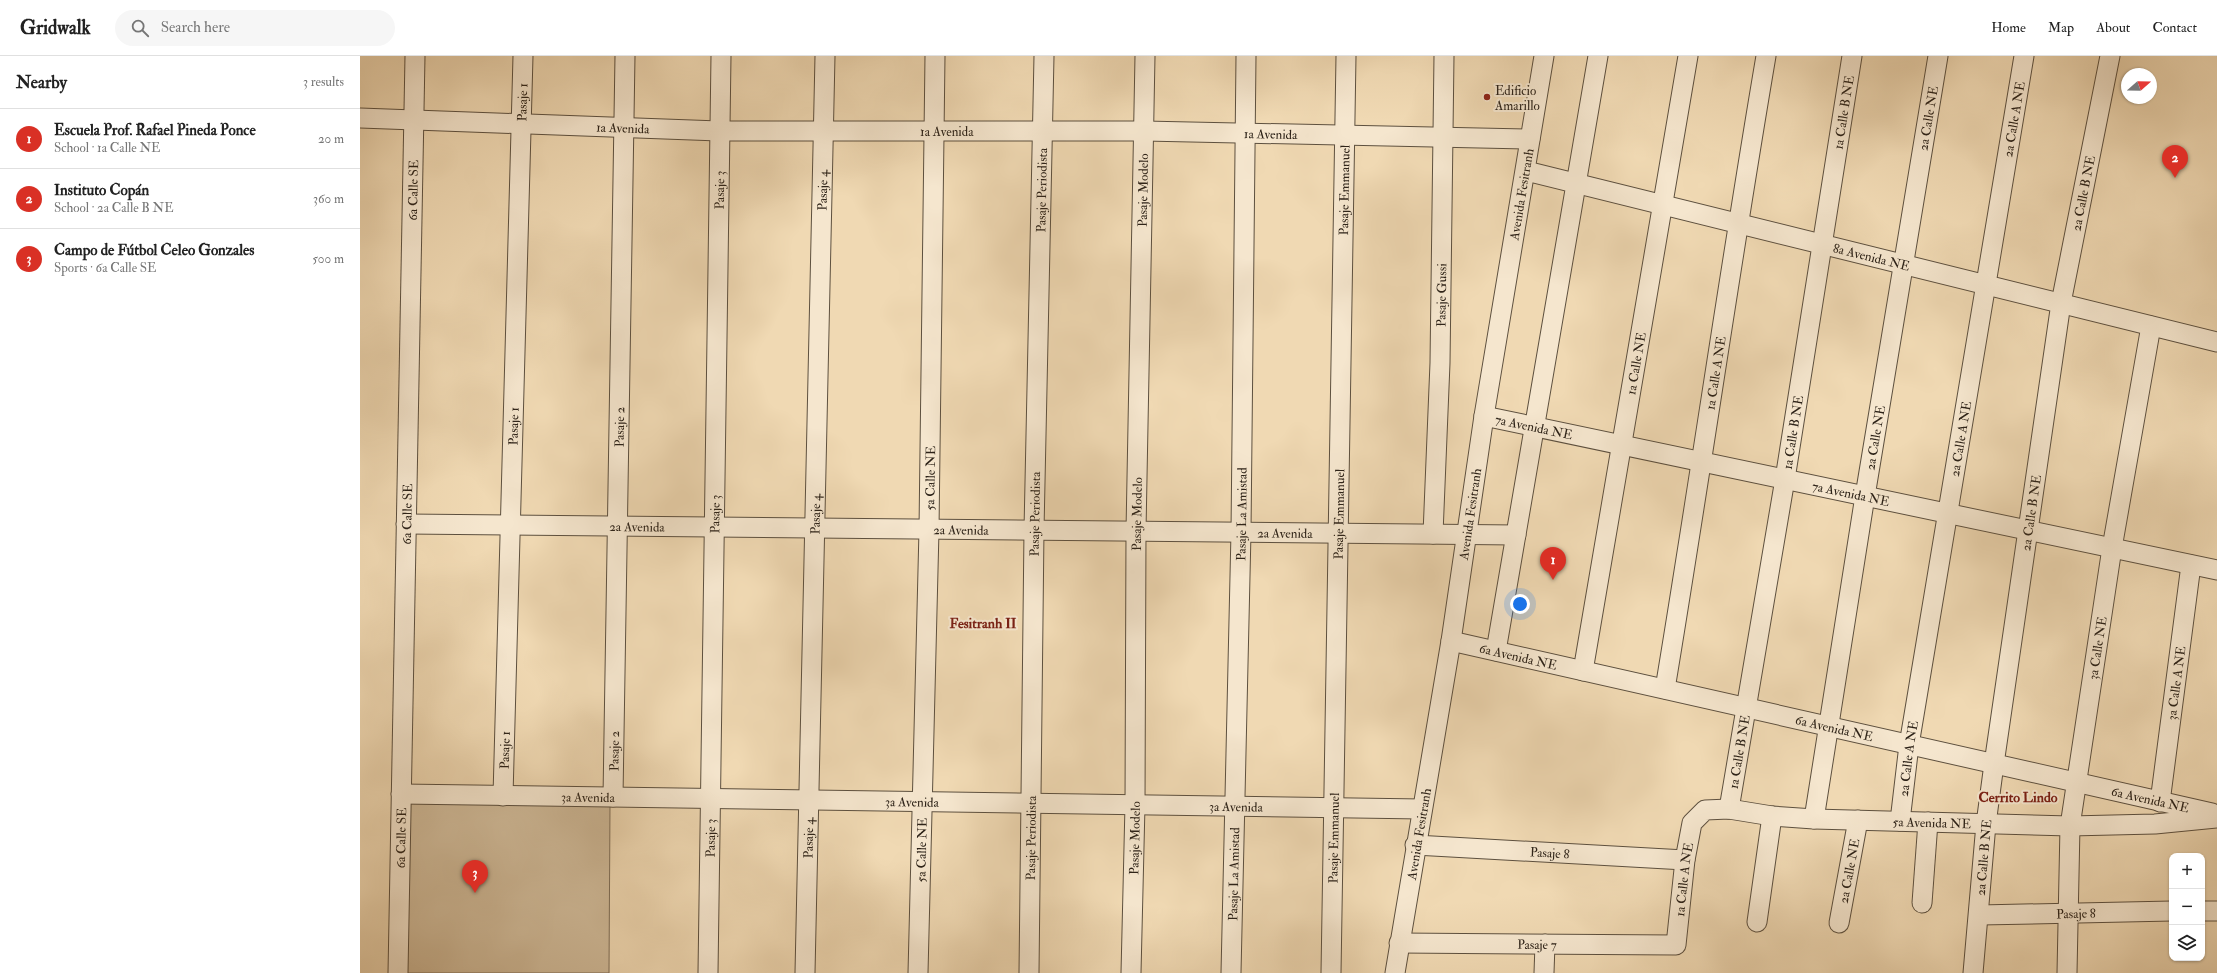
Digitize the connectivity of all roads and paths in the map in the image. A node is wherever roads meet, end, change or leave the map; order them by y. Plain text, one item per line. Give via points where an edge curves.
1 (415, 56) edge
2 (522, 56) edge
3 (625, 56) edge
4 (721, 56) edge
5 (825, 56) edge
6 (936, 56) edge
7 (1044, 56) edge
8 (1145, 56) edge
9 (1246, 56) edge
10 (1346, 56) edge
11 (1444, 56) edge
12 (1544, 56) edge
13 (1598, 56) edge
14 (1688, 56) edge
15 (1766, 56) edge
16 (1852, 56) edge
17 (1938, 56) edge
18 (2024, 56) edge
19 (2110, 56) edge
20 (362, 118) edge
21 (414, 120) junction
22 (521, 125) junction
23 (624, 129) junction
24 (719, 131) junction
25 (824, 131) junction
26 (1144, 131) junction
27 (936, 132) junction
28 (1043, 132) junction
29 (1244, 133) junction
30 (1345, 135) junction
31 (1443, 137) junction
32 (1530, 139) junction
33 (1526, 171) junction
34 (1576, 183) junction
35 (1662, 204) junction
36 (1737, 223) junction
37 (1821, 244) junction
38 (1904, 264) junction
39 (1986, 285) junction
40 (2061, 303) junction
41 (2151, 326) junction
42 (2217, 342) edge
43 (1484, 416) junction
44 (1534, 426) junction
45 (1622, 445) junction
46 (1703, 462) junction
47 (1785, 479) junction
48 (1865, 496) junction
49 (1949, 514) junction
50 (406, 524) junction
51 (511, 525) junction
52 (618, 526) junction
53 (715, 528) junction
54 (814, 528) junction
55 (929, 530) junction
56 (1034, 530) junction
57 (1136, 531) junction
58 (2028, 531) junction
59 (1241, 532) junction
60 (1337, 533) junction
61 (1433, 534) junction
62 (1467, 534) junction
63 (1516, 535) junction
64 (2112, 548) junction
65 (2191, 565) junction
66 (2217, 570) edge
67 (1451, 641) junction
68 (1496, 651) junction
69 (1583, 671) junction
70 (1665, 689) junction
71 (1747, 708) junction
72 (1830, 727) junction
73 (1909, 745) junction
74 (1994, 764) junction
75 (2076, 783) junction
76 (401, 794) junction
77 (503, 796) junction
78 (613, 797) junction
79 (710, 798) junction
80 (809, 800) junction
81 (923, 802) junction
82 (2160, 802) junction
83 (1031, 803) junction
84 (1135, 805) junction
85 (1234, 806) junction
86 (1334, 808) junction
87 (1422, 809) junction
88 (1729, 809) junction
89 (1698, 815) joint
90 (2217, 815) edge
91 (1772, 816) junction
92 (2217, 818) edge
93 (1814, 819) junction
94 (1858, 820) junction
95 (1900, 821) junction
96 (1928, 822) junction
97 (1986, 824) junction
98 (2070, 826) junction
99 (1415, 845) junction
100 (1684, 860) junction
101 (1922, 903) dead end
102 (2217, 910) edge
103 (2205, 911) edge
104 (2169, 912) edge
105 (2068, 914) junction
106 (1980, 915) junction
107 (1757, 922) dead end
108 (1839, 923) dead end
109 (1399, 942) junction
110 (1545, 944) junction
111 (1676, 945) joint
112 (398, 973) edge
113 (708, 973) edge
114 (805, 973) edge
115 (918, 973) edge
116 (1029, 973) edge
117 (1131, 973) edge
118 (1231, 973) edge
119 (1331, 973) edge
120 (1395, 973) edge
121 (1544, 973) edge
122 (1973, 973) edge
123 (2067, 973) edge

1 - 21 street, 6a Calle SE
2 - 22 street, Pasaje 1
3 - 23 street, Pasaje 2
4 - 24 street, Pasaje 3
5 - 25 street, Pasaje 4
6 - 27 street, 5a Calle NE
7 - 28 street, Pasaje Periodista
8 - 26 street, Pasaje Modelo
9 - 29 street, Pasaje La Amistad
10 - 30 street, Pasaje Emmanuel
11 - 31 street, Pasaje Gussi
12 - 32 street, Avenida Fesitranh
13 - 34 street
14 - 35 street, 1a Calle NE
15 - 36 street, 1a Calle A NE
16 - 37 street, 1a Calle B NE
17 - 38 street, 2a Calle NE
18 - 39 street, 2a Calle A NE
19 - 40 street, 2a Calle B NE
20 - 21 street, 1a Avenida
21 - 22 street, 1a Avenida
21 - 50 street, 6a Calle SE
22 - 23 street, 1a Avenida
22 - 51 street, Pasaje 1
23 - 24 street, 1a Avenida
23 - 52 street, Pasaje 2
24 - 25 street, 1a Avenida
24 - 53 street, Pasaje 3
25 - 27 street, 1a Avenida
25 - 54 street, Pasaje 4
26 - 28 street, 1a Avenida
26 - 29 street, 1a Avenida
26 - 57 street, Pasaje Modelo
27 - 28 street, 1a Avenida
27 - 55 street, 5a Calle NE
28 - 56 street, Pasaje Periodista
29 - 30 street, 1a Avenida
29 - 59 street, Pasaje La Amistad
30 - 31 street, 1a Avenida
30 - 60 street, Pasaje Emmanuel
31 - 32 street, 1a Avenida
31 - 61 street, Pasaje Gussi via 1440,355
32 - 33 street, Avenida Fesitranh
33 - 34 street, 8a Avenida NE
33 - 43 street, Avenida Fesitranh
34 - 35 street, 8a Avenida NE
34 - 44 street
35 - 36 street, 8a Avenida NE
35 - 45 street, 1a Calle NE
36 - 37 street, 8a Avenida NE
36 - 46 street, 1a Calle A NE
37 - 38 street, 8a Avenida NE
37 - 47 street, 1a Calle B NE
38 - 39 street, 8a Avenida NE
38 - 48 street, 2a Calle NE
39 - 40 street, 8a Avenida NE
39 - 49 street, 2a Calle A NE
40 - 41 street, 8a Avenida NE
40 - 58 street, 2a Calle B NE
41 - 42 street, 8a Avenida NE
41 - 64 street, 3a Calle NE
43 - 44 street, 7a Avenida NE
43 - 62 street, Avenida Fesitranh
44 - 45 street, 7a Avenida NE
44 - 63 street
45 - 46 street, 7a Avenida NE
45 - 69 street, 1a Calle NE
46 - 47 street, 7a Avenida NE
46 - 70 street, 1a Calle A NE
47 - 48 street, 7a Avenida NE
47 - 71 street, 1a Calle B NE
48 - 49 street, 7a Avenida NE
48 - 72 street, 2a Calle NE
49 - 58 street, 7a Avenida NE
49 - 73 street, 2a Calle A NE
50 - 51 street, 2a Avenida
50 - 76 street, 6a Calle SE
51 - 52 street, 2a Avenida
51 - 77 street, Pasaje 1
52 - 53 street, 2a Avenida
52 - 78 street, Pasaje 2
53 - 54 street, 2a Avenida
53 - 79 street, Pasaje 3
54 - 55 street, 2a Avenida
54 - 80 street, Pasaje 4
55 - 56 street, 2a Avenida
55 - 81 street, 5a Calle NE
56 - 57 street, 2a Avenida
56 - 83 street, Pasaje Periodista
57 - 59 street, 2a Avenida
57 - 84 street, Pasaje Modelo
58 - 64 street, 7a Avenida NE
58 - 74 street, 2a Calle B NE
59 - 60 street, 2a Avenida
59 - 85 street, Pasaje La Amistad
60 - 61 street, 2a Avenida
60 - 86 street, Pasaje Emmanuel
61 - 62 street, 2a Avenida
62 - 63 street, 2a Avenida
62 - 67 street, Avenida Fesitranh
63 - 68 street
64 - 65 street, 7a Avenida NE
64 - 75 street, 3a Calle NE
65 - 66 street, 7a Avenida NE
65 - 82 street, 3a Calle A NE
67 - 68 street, 6a Avenida NE
67 - 87 street, Avenida Fesitranh
68 - 69 street, 6a Avenida NE
69 - 70 street, 6a Avenida NE
70 - 71 street, 6a Avenida NE
71 - 72 street, 6a Avenida NE
71 - 88 street, 1a Calle B NE
72 - 73 street, 6a Avenida NE
72 - 93 street, 2a Calle NE
73 - 74 street, 6a Avenida NE
73 - 95 street, 2a Calle A NE
74 - 75 street, 6a Avenida NE
74 - 97 street, 2a Calle B NE
75 - 82 street, 6a Avenida NE
75 - 98 street, 3a Calle NE
76 - 77 street, 3a Avenida
76 - 112 street, 6a Calle SE
77 - 78 street, 3a Avenida
78 - 79 street, 3a Avenida
79 - 80 street, 3a Avenida
79 - 113 street, Pasaje 3
80 - 81 street, 3a Avenida
80 - 114 street, Pasaje 4
81 - 83 street, 3a Avenida
81 - 115 street, 5a Calle NE
82 - 90 street, 6a Avenida NE
83 - 84 street, 3a Avenida
83 - 116 street, Pasaje Periodista
84 - 85 street, 3a Avenida
84 - 117 street, Pasaje Modelo
85 - 86 street, 3a Avenida
85 - 118 street, Pasaje La Amistad
86 - 87 street, 3a Avenida
86 - 119 street, Pasaje Emmanuel
87 - 99 street, Avenida Fesitranh
88 - 89 street, 5a Avenida NE via 1705,810
88 - 91 street, 5a Avenida NE
89 - 100 street, 1a Calle A NE via 1692,823
91 - 93 street, 5a Avenida NE
91 - 107 street
92 - 98 street, 5a Avenida NE via 2154,824
93 - 94 street, 5a Avenida NE
94 - 95 street, 5a Avenida NE
94 - 108 street, 2a Calle NE
95 - 96 street, 5a Avenida NE
96 - 97 street, 5a Avenida NE
96 - 101 street
97 - 98 street, 5a Avenida NE
97 - 106 street, 2a Calle B NE
98 - 105 street, 3a Calle NE
99 - 100 street, Pasaje 8
99 - 109 street, Avenida Fesitranh
100 - 111 street, 1a Calle A NE
102 - 103 street
104 - 105 street, Pasaje 8
105 - 106 street, Pasaje 8
105 - 123 street, 3a Calle NE
106 - 122 street, 2a Calle B NE
109 - 110 street, Pasaje 7
109 - 120 street, Avenida Fesitranh
110 - 111 street, Pasaje 7
110 - 121 street

